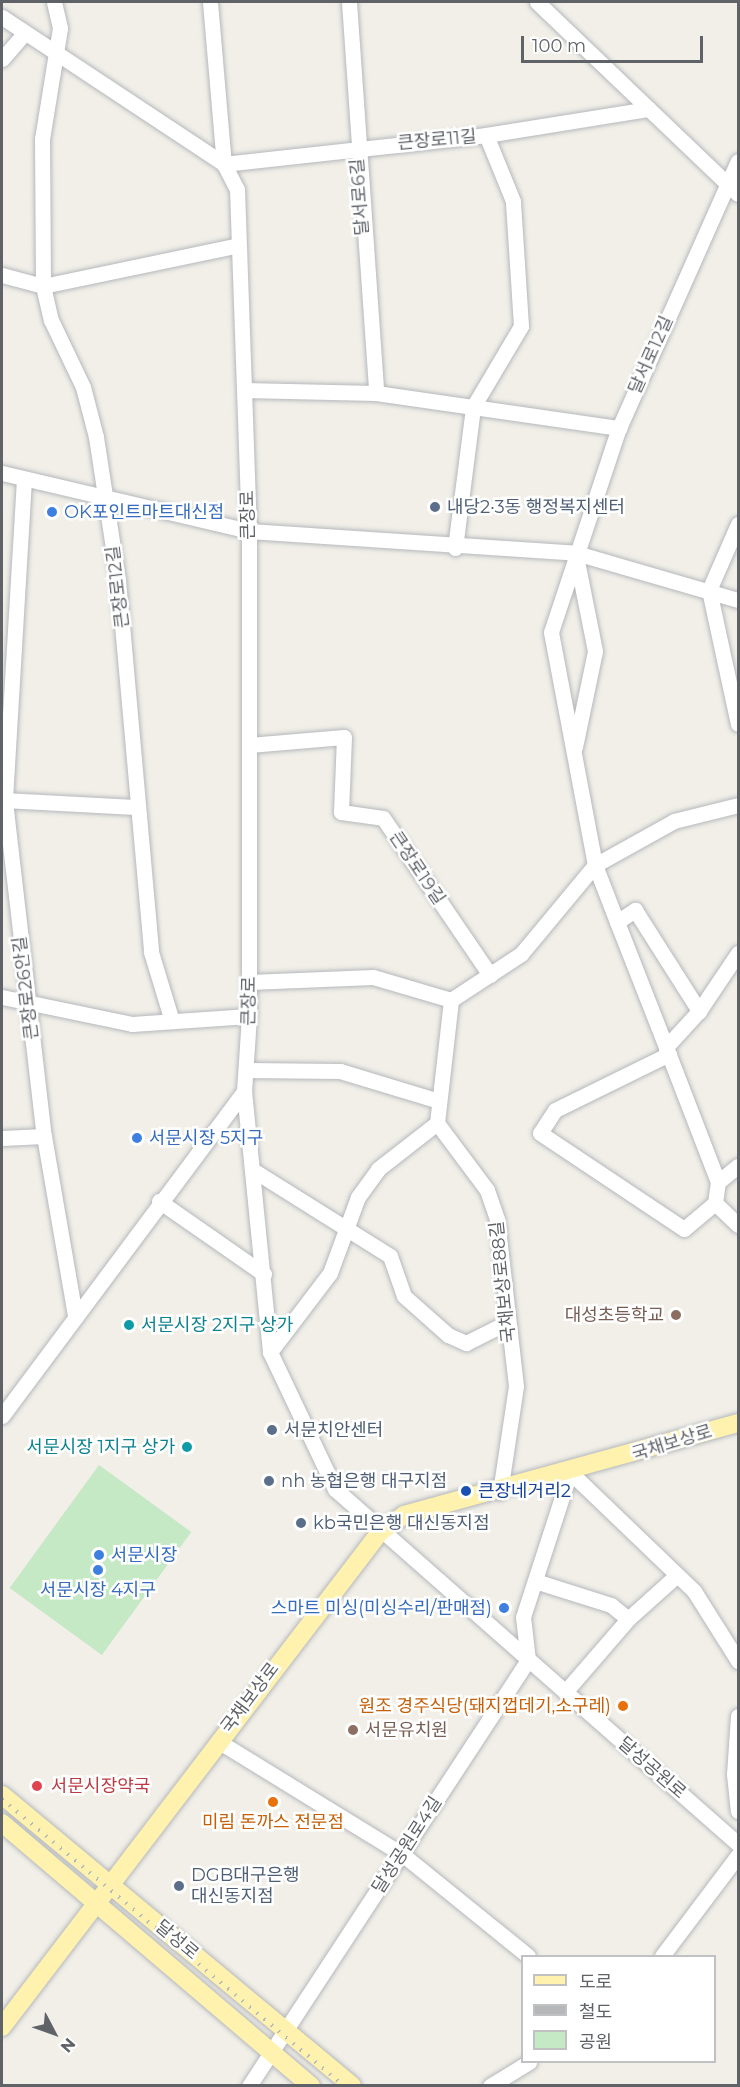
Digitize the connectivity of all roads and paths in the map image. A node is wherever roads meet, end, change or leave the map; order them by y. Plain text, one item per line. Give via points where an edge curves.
1 (54, 2) edge
2 (210, 2) edge
3 (349, 2) edge
4 (537, 2) edge
5 (2, 17) edge
6 (25, 33) junction
7 (57, 54) junction
8 (2, 58) edge
9 (649, 108) junction
10 (486, 135) junction
11 (357, 147) junction
12 (738, 161) edge
13 (224, 164) junction
14 (733, 189) edge
15 (239, 245) junction
16 (2, 275) edge
17 (43, 286) junction
18 (244, 390) junction
19 (376, 393) junction
20 (473, 407) junction
21 (619, 428) junction
22 (2, 474) edge
23 (24, 479) junction
24 (105, 497) junction
25 (738, 524) edge
26 (249, 531) junction
27 (455, 548) junction
28 (576, 553) junction
29 (710, 590) junction
30 (738, 600) edge
31 (738, 724) edge
32 (249, 745) junction
33 (574, 752) junction
34 (3, 801) edge
35 (738, 804) edge
36 (137, 807) junction
37 (595, 865) junction
38 (617, 922) junction
39 (738, 953) edge
40 (490, 975) junction
41 (249, 982) junction
42 (2, 997) edge
43 (26, 999) junction
44 (451, 1000) junction
45 (699, 1011) junction
46 (249, 1016) junction
47 (172, 1021) junction
48 (667, 1050) junction
49 (246, 1070) junction
50 (244, 1091) junction
51 (440, 1101) junction
52 (437, 1123) junction
53 (44, 1136) junction
54 (2, 1138) edge
55 (738, 1166) edge
56 (256, 1172) junction
57 (718, 1182) junction
58 (159, 1201) junction
59 (715, 1203) junction
60 (738, 1225) edge
61 (346, 1229) junction
62 (264, 1275) junction
63 (75, 1316) junction
64 (506, 1323) junction
65 (270, 1352) junction
66 (2, 1416) edge
67 (738, 1423) edge
68 (570, 1472) junction
69 (500, 1492) junction
70 (380, 1532) junction
71 (677, 1575) junction
72 (535, 1581) junction
73 (628, 1619) junction
74 (528, 1660) junction
75 (738, 1661) edge
76 (565, 1692) junction
77 (738, 1716) edge
78 (218, 1741) junction
79 (2, 1795) edge
80 (738, 1811) edge
81 (2, 1823) edge
82 (738, 1844) edge
83 (402, 1854) junction
84 (738, 1855) edge
85 (113, 1886) junction
86 (99, 1904) junction
87 (527, 1955) edge
88 (663, 1955) edge
89 (2, 2027) edge
90 (284, 2030) junction
91 (270, 2052) junction
92 (527, 2063) edge
93 (249, 2085) edge
94 (311, 2085) edge
95 (352, 2085) edge
96 (490, 2085) edge

1 - 7 street via 60,28
2 - 13 street
3 - 11 street, 달서로6길
4 - 9 street
5 - 6 street
6 - 7 street
6 - 8 street
7 - 13 street
7 - 17 street, 큰장로12길 via 42,139
9 - 10 street, 큰장로11길
9 - 14 street
10 - 11 street, 큰장로11길
10 - 20 street via 513,201 521,326
11 - 13 street, 큰장로11길
11 - 19 street, 달서로6길
12 - 14 street, 달서로12길
13 - 15 street, 큰장로 via 237,189
14 - 21 street, 달서로12길
15 - 17 street
15 - 18 street, 큰장로
16 - 17 street
17 - 24 street, 큰장로12길 via 51,320 83,387
18 - 19 street
18 - 26 street, 큰장로
19 - 20 street
20 - 21 street
20 - 27 street
21 - 28 street, 달서로12길
22 - 23 street
23 - 24 street
23 - 34 street, 큰장로26안길
24 - 26 street
24 - 36 street, 큰장로12길 via 118,580
25 - 29 street
26 - 27 street
26 - 32 street, 큰장로
27 - 28 street
28 - 29 street
28 - 33 street, 달서로12길 via 595,651
28 - 33 street, 달서로12길 via 551,632
29 - 30 street
29 - 31 street
32 - 40 street, 큰장로19길 via 344,737 341,812 382,818
32 - 41 street, 큰장로
33 - 37 street, 달서로12길
34 - 36 street
34 - 43 street, 큰장로26안길
35 - 37 street via 674,821
36 - 47 street, 큰장로12길 via 152,952
37 - 38 street, 달서로12길
37 - 40 street via 521,954
38 - 45 street via 635,910
38 - 48 street, 달서로12길
39 - 45 street
40 - 44 street
41 - 44 street via 373,977
41 - 46 street, 큰장로
42 - 43 street
43 - 47 street via 132,1024
43 - 53 street, 큰장로26안길
44 - 51 street
45 - 48 street
46 - 47 street
46 - 49 street, 큰장로
48 - 57 street, 달서로12길
48 - 59 street via 555,1110 540,1133 684,1229
49 - 50 street, 큰장로
49 - 51 street via 340,1071
50 - 56 street, 큰장로
50 - 58 street
51 - 52 street
52 - 61 street via 378,1169 358,1197
52 - 64 street, 국채보상로88길 via 487,1190 497,1219
53 - 54 street
53 - 63 street, 큰장로26안길
55 - 57 street
56 - 61 street
56 - 62 street, 큰장로
57 - 59 street, 달서로12길
58 - 62 street
58 - 63 street
59 - 60 street
61 - 64 street via 390,1256 404,1296 448,1335 466,1343
61 - 65 street via 330,1273
62 - 65 street, 큰장로
63 - 66 street
64 - 69 street, 국채보상로88길 via 516,1386
65 - 70 street, 큰장로 via 335,1489
67 - 68 main road, 국채보상로
68 - 69 main road, 국채보상로
68 - 71 street
68 - 72 street
69 - 70 main road, 국채보상로 via 404,1515
70 - 74 street, 달성공원로
70 - 78 main road, 국채보상로
71 - 73 street
71 - 75 street via 694,1591
72 - 73 street via 611,1605
72 - 74 street via 523,1617
73 - 76 street
74 - 76 street, 달성공원로
74 - 83 street, 달성공원로4길
76 - 82 street, 달성공원로
77 - 80 street via 734,1774
78 - 83 street
78 - 85 main road, 국채보상로
79 - 85 main road, 달성로
81 - 86 main road
83 - 87 street
83 - 90 street, 달성공원로4길
84 - 88 street
85 - 86 main road, 국채보상로
85 - 90 main road, 달성로
86 - 89 main road, 국채보상로
86 - 91 main road
90 - 91 street, 달성공원로4길
90 - 95 main road, 달성로
91 - 93 street, 달성공원로4길
91 - 94 main road
92 - 96 street

